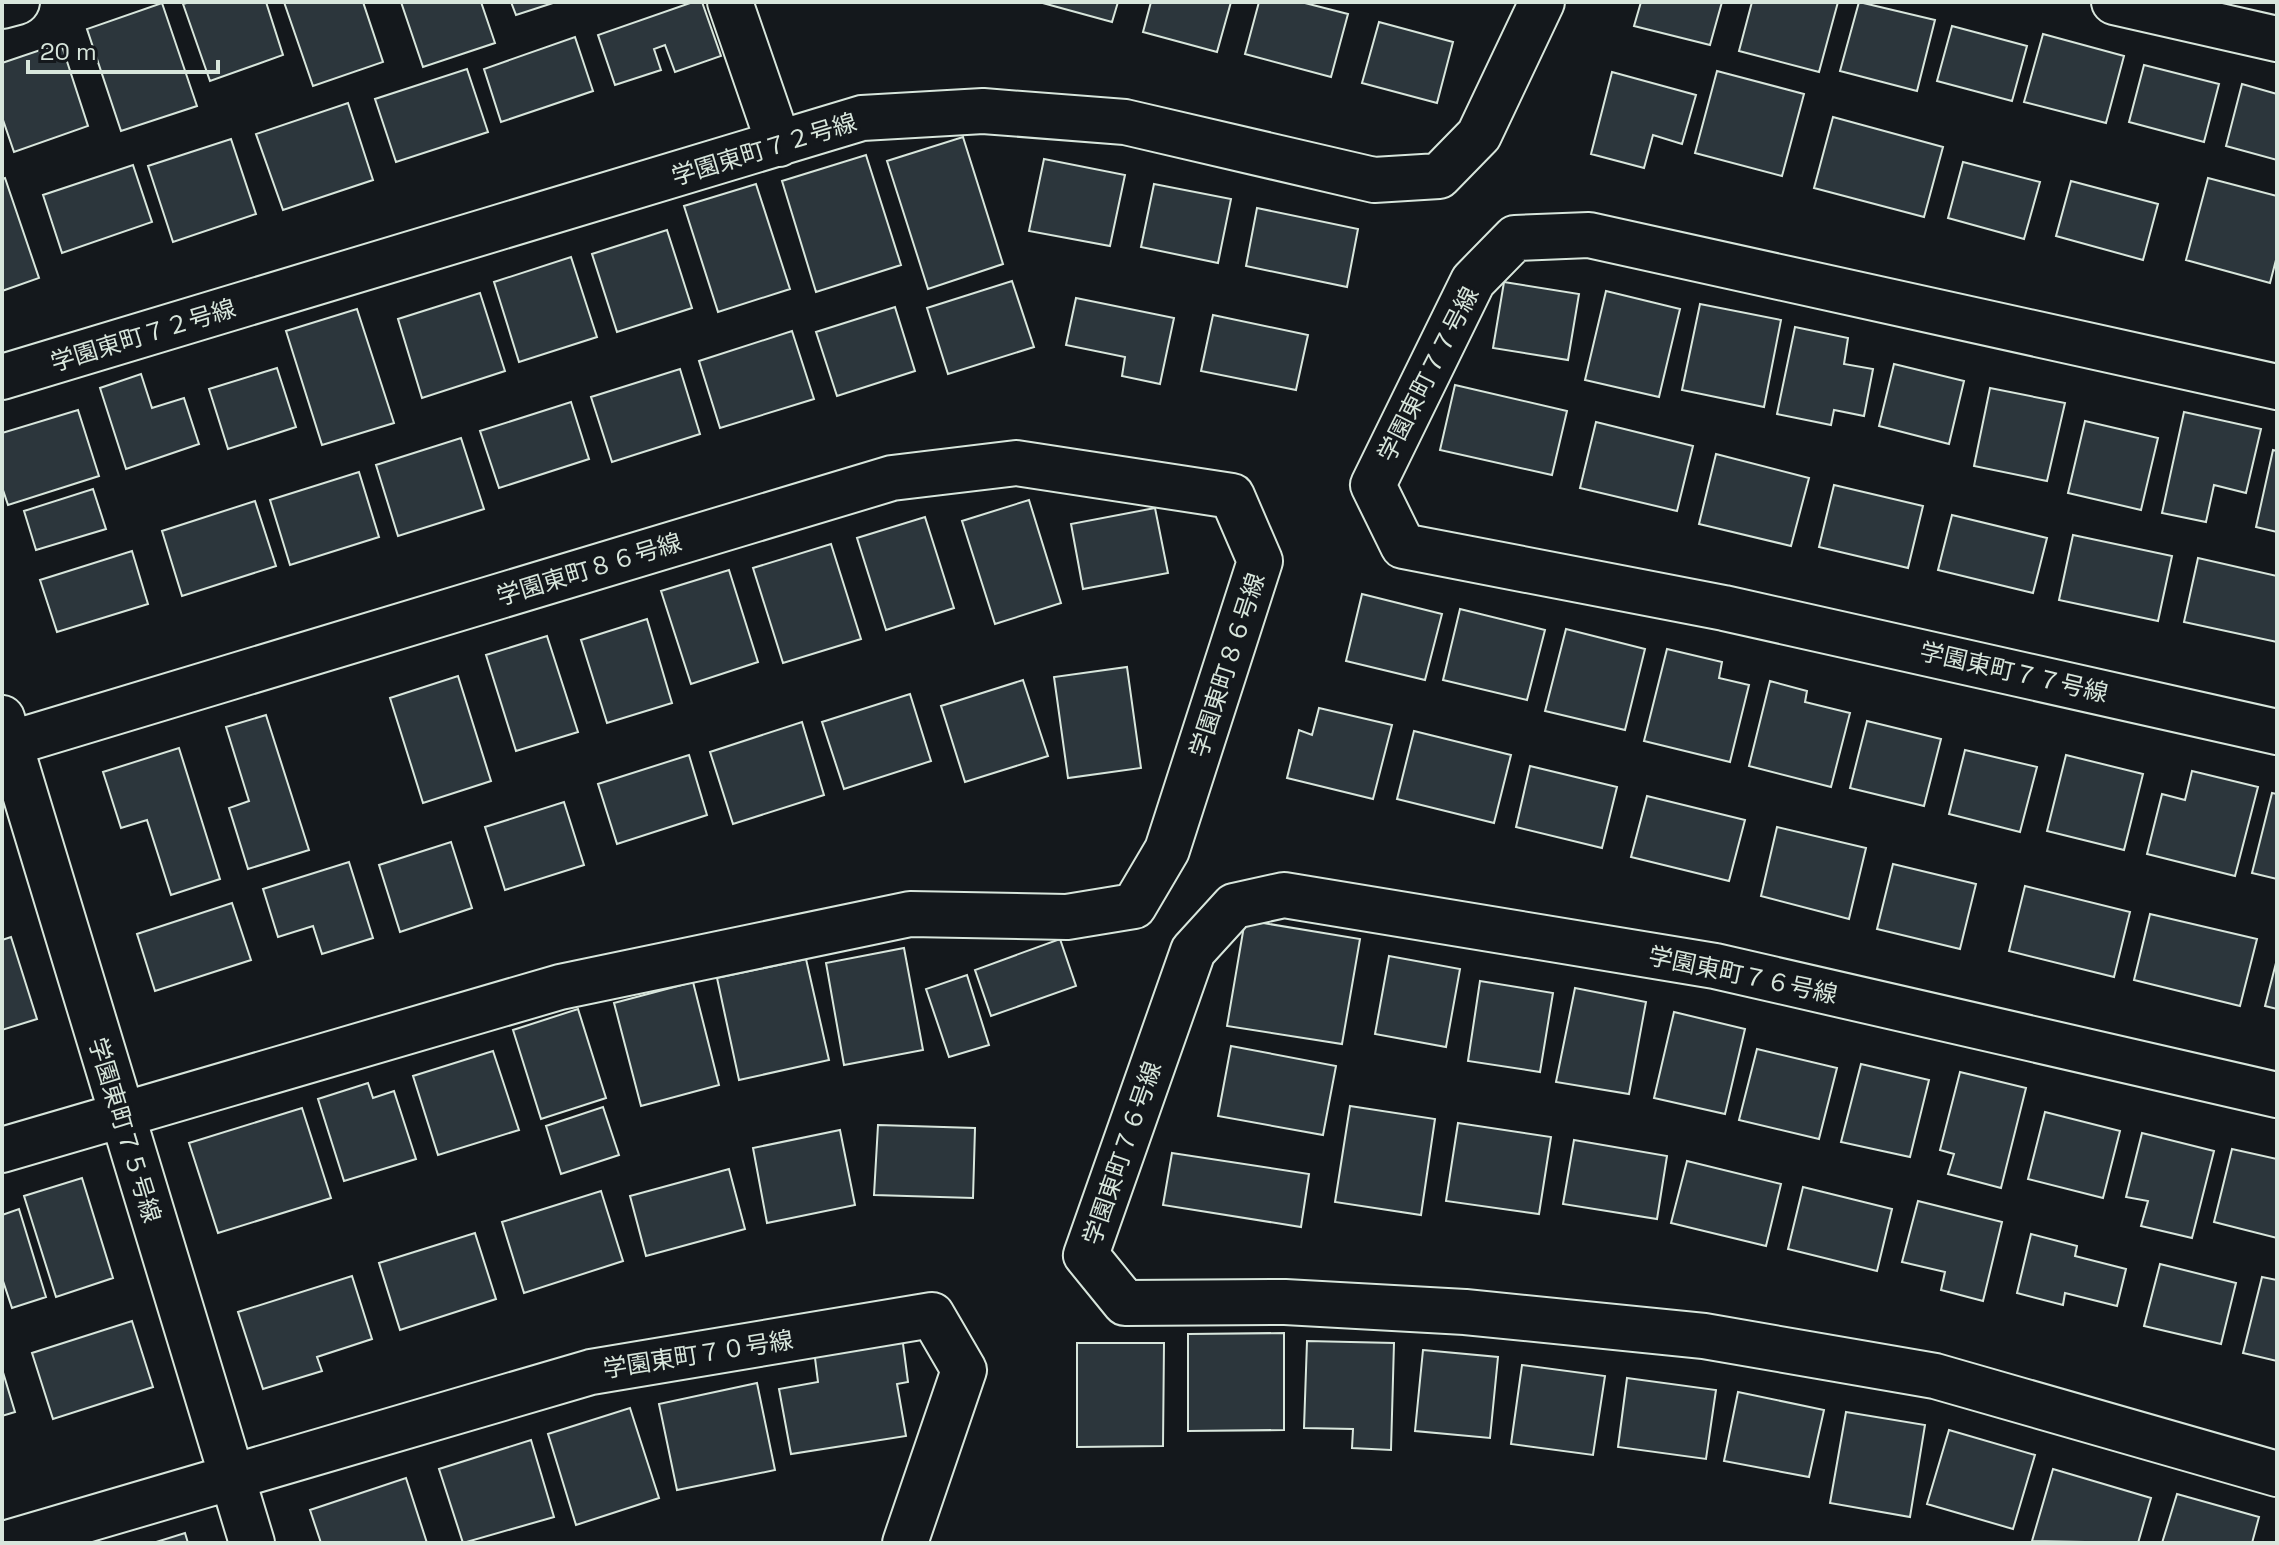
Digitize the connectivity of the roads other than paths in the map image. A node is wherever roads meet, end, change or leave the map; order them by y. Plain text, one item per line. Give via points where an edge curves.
1 (17, 2) edge
2 (730, 2) edge
3 (1542, 2) edge
4 (2114, 2) edge
5 (2, 6) edge
6 (2277, 39) edge
7 (779, 144) junction
8 (2, 377) edge
9 (2277, 387) edge
10 (2277, 732) edge
11 (5, 736) edge
12 (2277, 1095) edge
13 (119, 1114) junction
14 (2, 1150) edge
15 (2277, 1474) edge
16 (231, 1476) junction
17 (7, 1543) edge
18 (252, 1543) edge
19 (905, 1543) edge

1 - 5 street
2 - 7 street
3 - 7 street, 学園東町７２号線 via 1479,135 1439,176 1374,180 1125,122 983,111 862,118
4 - 6 street
7 - 8 street, 学園東町７２号線
9 - 10 street, 学園東町７７号線 via 1589,235 1515,238 1473,281 1373,485 1403,546 1724,608
11 - 13 street, 学園東町７５号線
11 - 13 street, 学園東町８６号線 via 892,478 1016,463 1232,496 1260,561 1167,850 1134,906 1067,917 910,914 560,987
12 - 15 street, 学園東町７６号線 via 1715,966 1284,895 1234,906 1193,951 1086,1255 1125,1303 1360,1306 1704,1336 1935,1376
13 - 14 street
13 - 16 street, 学園東町７５号線
16 - 17 street
16 - 18 street, 学園東町７５号線
16 - 19 street, 学園東町７０号線 via 591,1372 932,1315 964,1370

